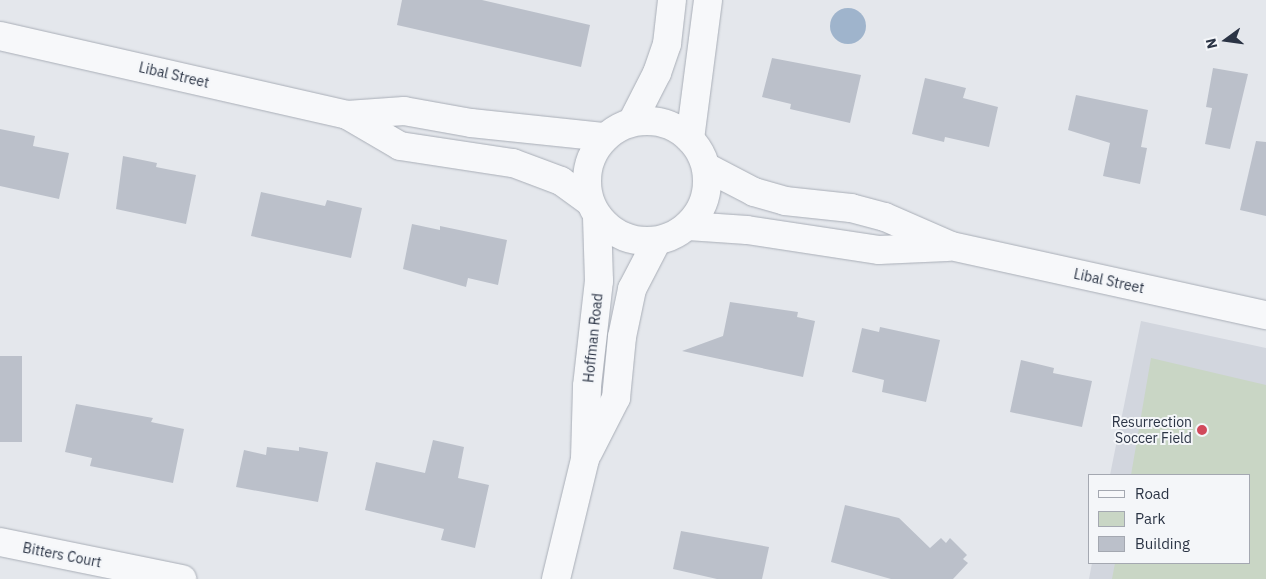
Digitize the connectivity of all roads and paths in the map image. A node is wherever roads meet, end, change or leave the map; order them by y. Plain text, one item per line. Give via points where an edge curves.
1 (672, 0) edge
2 (708, 0) edge
3 (0, 36) edge
4 (347, 115) junction
5 (632, 122) junction
6 (604, 137) junction
7 (690, 139) junction
8 (706, 167) junction
9 (593, 209) junction
10 (688, 226) junction
11 (658, 241) junction
12 (951, 246) junction
13 (1266, 315) edge
14 (585, 459) junction
15 (0, 542) edge
16 (182, 579) edge
17 (556, 579) edge

1 - 5 street via 667,44 657,73
2 - 7 street
3 - 4 street, Libal Street
4 - 6 street, Libal Street via 404,112 471,123
4 - 9 street, Libal Street via 400,146 513,162 561,181
5 - 6 street
5 - 7 street via 664,122
6 - 9 street via 587,167
7 - 8 street
8 - 10 street via 705,199
8 - 12 street, Libal Street via 754,192 785,201 851,208 885,217
9 - 11 street via 624,237
9 - 14 street, Hoffman Road via 599,281 587,386
10 - 11 street
10 - 12 street, Libal Street via 746,230 879,250
11 - 14 street, Hoffman Road via 632,289 622,337 616,398
12 - 13 street, Libal Street
14 - 17 street, Hoffman Road
15 - 16 street, Bitters Court

